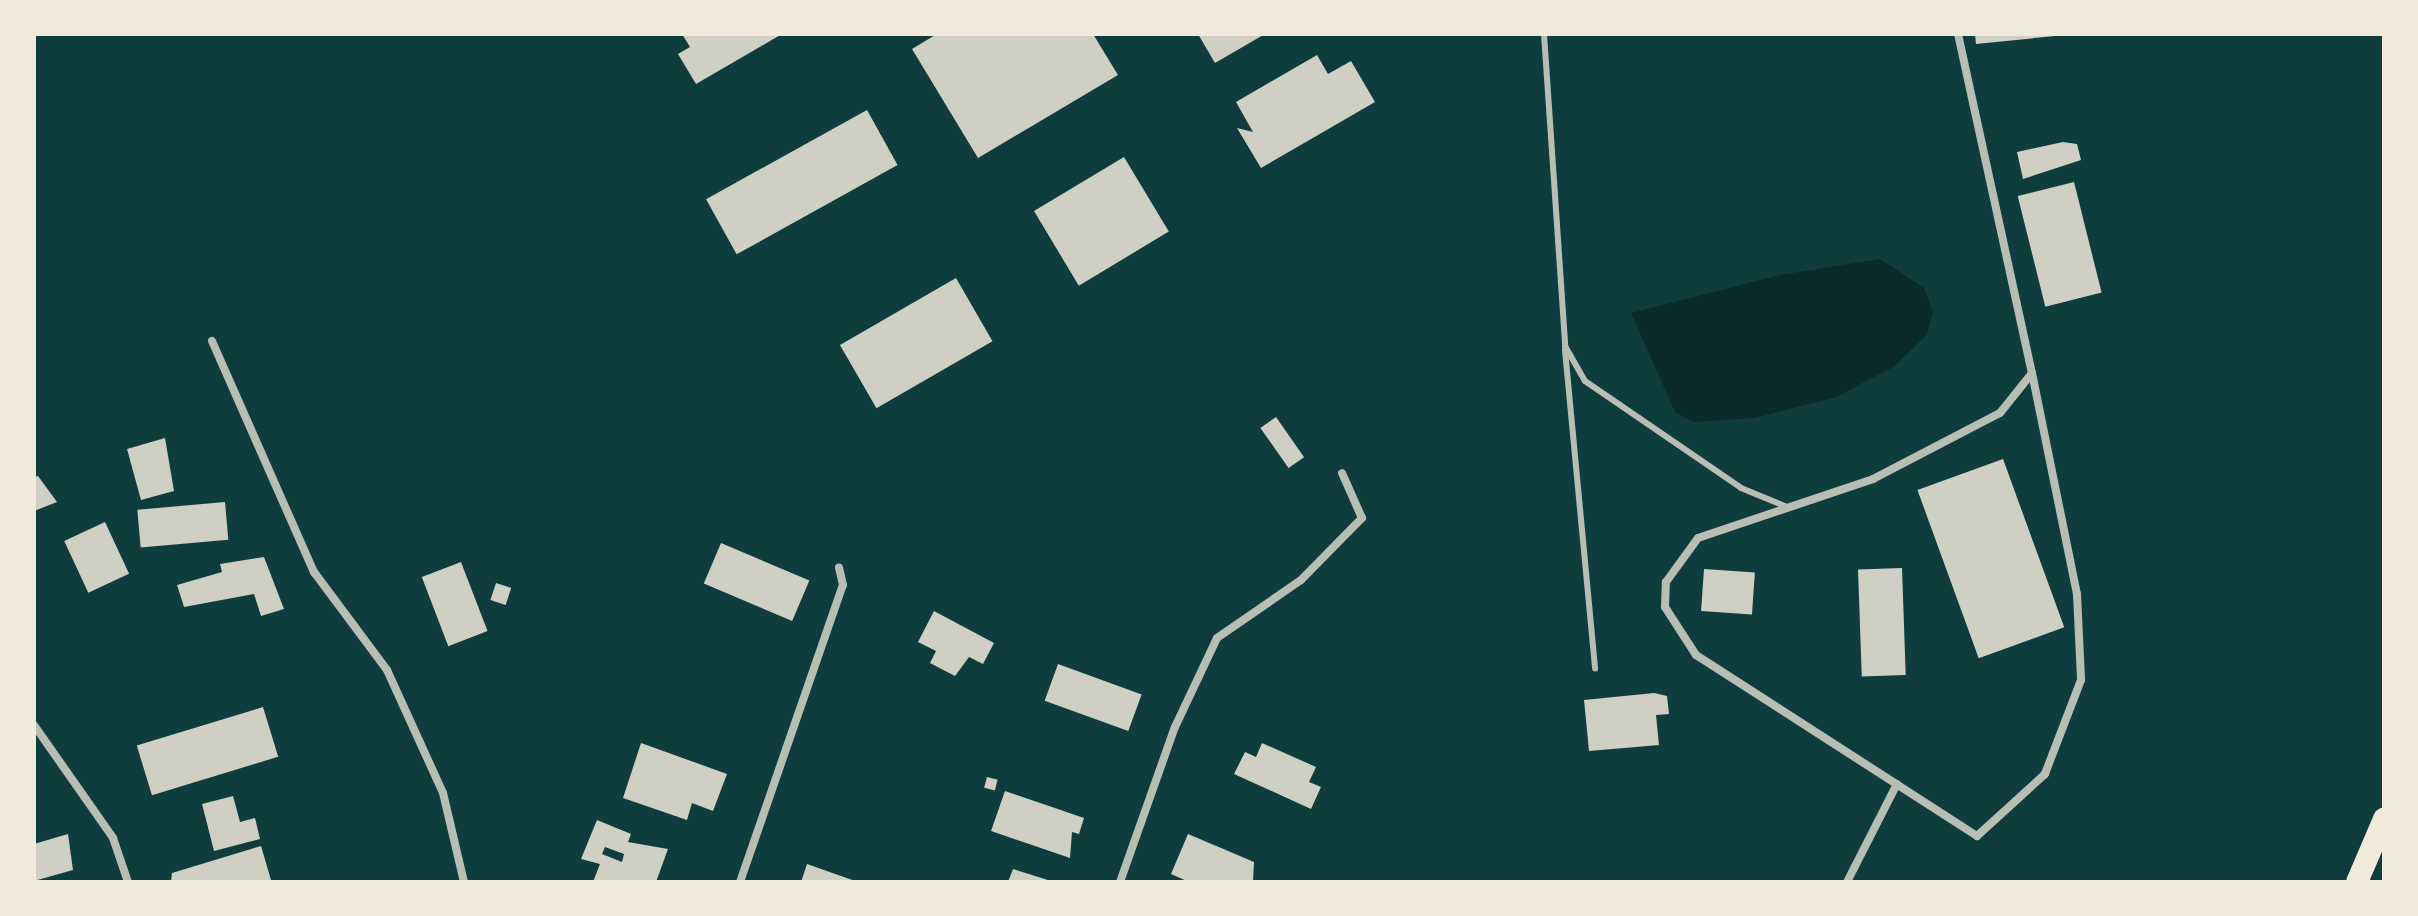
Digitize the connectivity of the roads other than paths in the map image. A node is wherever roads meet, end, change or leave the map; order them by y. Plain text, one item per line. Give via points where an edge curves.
1 (1544, 34) edge
2 (1958, 34) edge
3 (212, 341) dead end
4 (1565, 346) junction
5 (2032, 373) junction
6 (1342, 473) dead end
7 (1792, 509) junction
8 (839, 567) dead end
9 (1595, 669) dead end
10 (34, 725) edge
11 (1897, 784) junction
12 (2384, 819) edge
13 (128, 882) edge
14 (464, 882) edge
15 (740, 882) edge
16 (1120, 882) edge
17 (1847, 882) edge
18 (2357, 882) edge

1 - 4 lane
2 - 5 street
3 - 14 street via 314,572 387,670 443,793
4 - 7 lane via 1585,381 1741,488
4 - 9 lane
5 - 7 street via 2000,413 1873,479
5 - 11 street via 2077,594 2081,680 2045,774 1977,836
6 - 16 street via 1362,518 1301,580 1217,638
7 - 11 street via 1698,538 1666,582 1665,607 1696,655
8 - 15 street via 843,585
10 - 13 street via 113,838
11 - 17 street
12 - 18 highway

